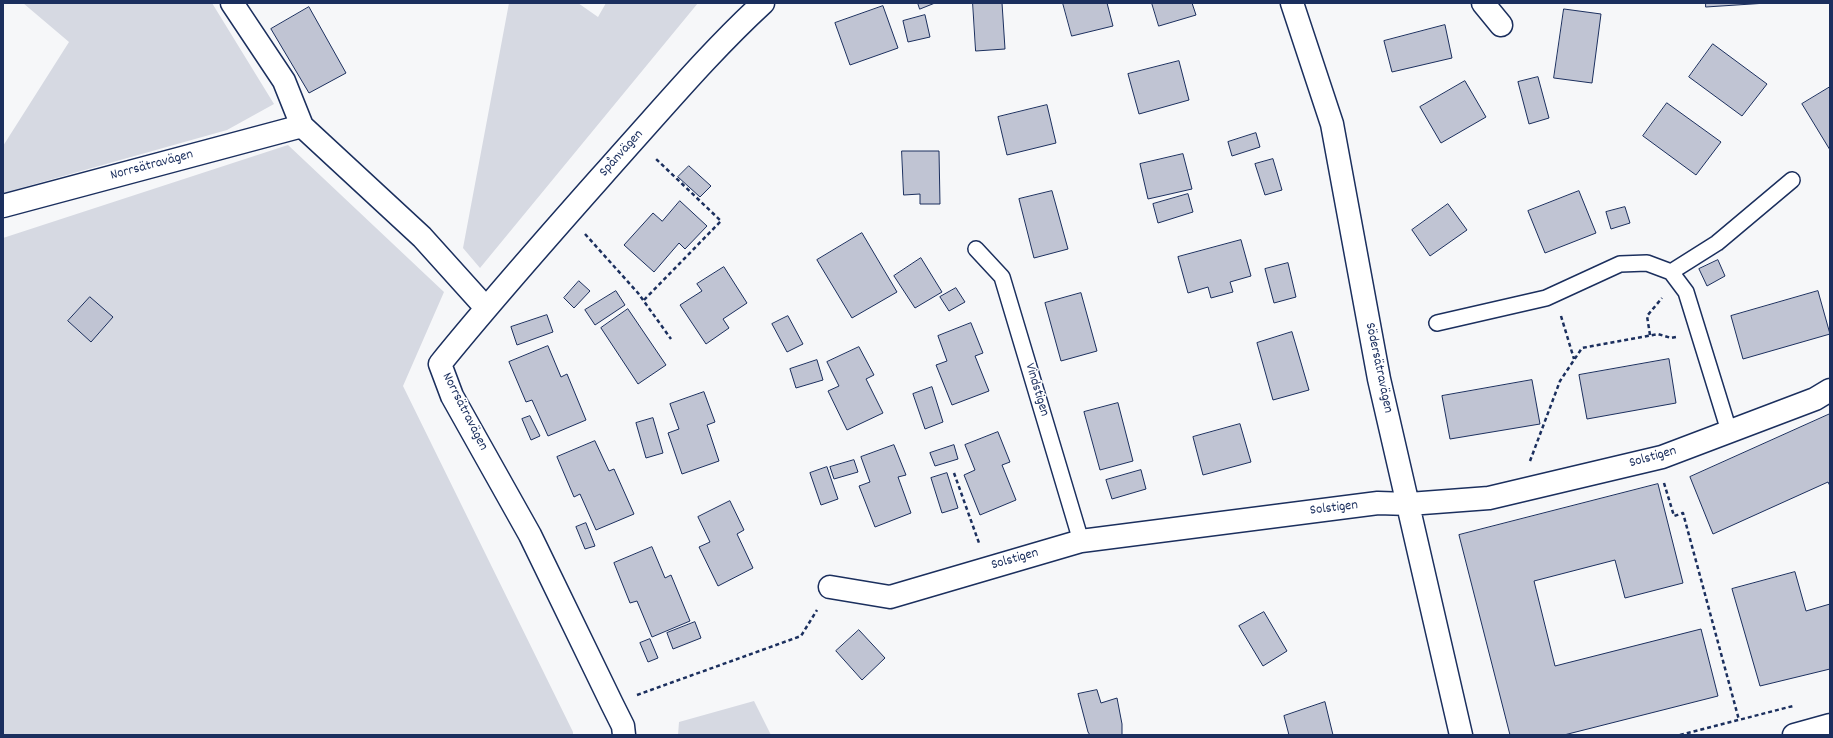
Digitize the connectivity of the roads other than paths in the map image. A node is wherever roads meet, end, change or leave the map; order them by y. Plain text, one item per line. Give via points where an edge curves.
1 (232, 3) edge
2 (763, 3) edge
3 (1292, 3) edge
4 (1484, 3) edge
5 (1501, 25) dead end
6 (302, 126) junction
7 (1792, 180) dead end
8 (3, 206) edge
9 (976, 249) dead end
10 (1674, 276) junction
11 (486, 308) junction
12 (1437, 323) dead end
13 (1830, 390) edge
14 (1729, 431) junction
15 (1409, 504) junction
16 (1082, 541) junction
17 (830, 586) road end
18 (1830, 725) edge
19 (624, 735) edge
20 (1461, 735) edge
21 (1794, 735) edge

1 - 6 street via 284,81
2 - 11 street, Spånvägen via 683,85
3 - 15 street, Södersätravägen via 1332,124 1378,379
4 - 5 street
6 - 8 street, Norrsätravägen
6 - 11 street via 422,237
7 - 10 lane
9 - 16 lane, Vindstigen via 1002,277
10 - 12 lane via 1647,262 1620,264 1546,298
10 - 14 lane via 1686,292
11 - 19 street, Norrsätravägen via 440,364 452,396 530,536 623,726
13 - 14 street, Solstigen via 1815,399
14 - 15 street, Solstigen via 1662,457 1490,498
15 - 16 street, Solstigen via 1378,504
15 - 20 street, Södersätravägen
16 - 17 street, Solstigen via 890,597
18 - 21 street

